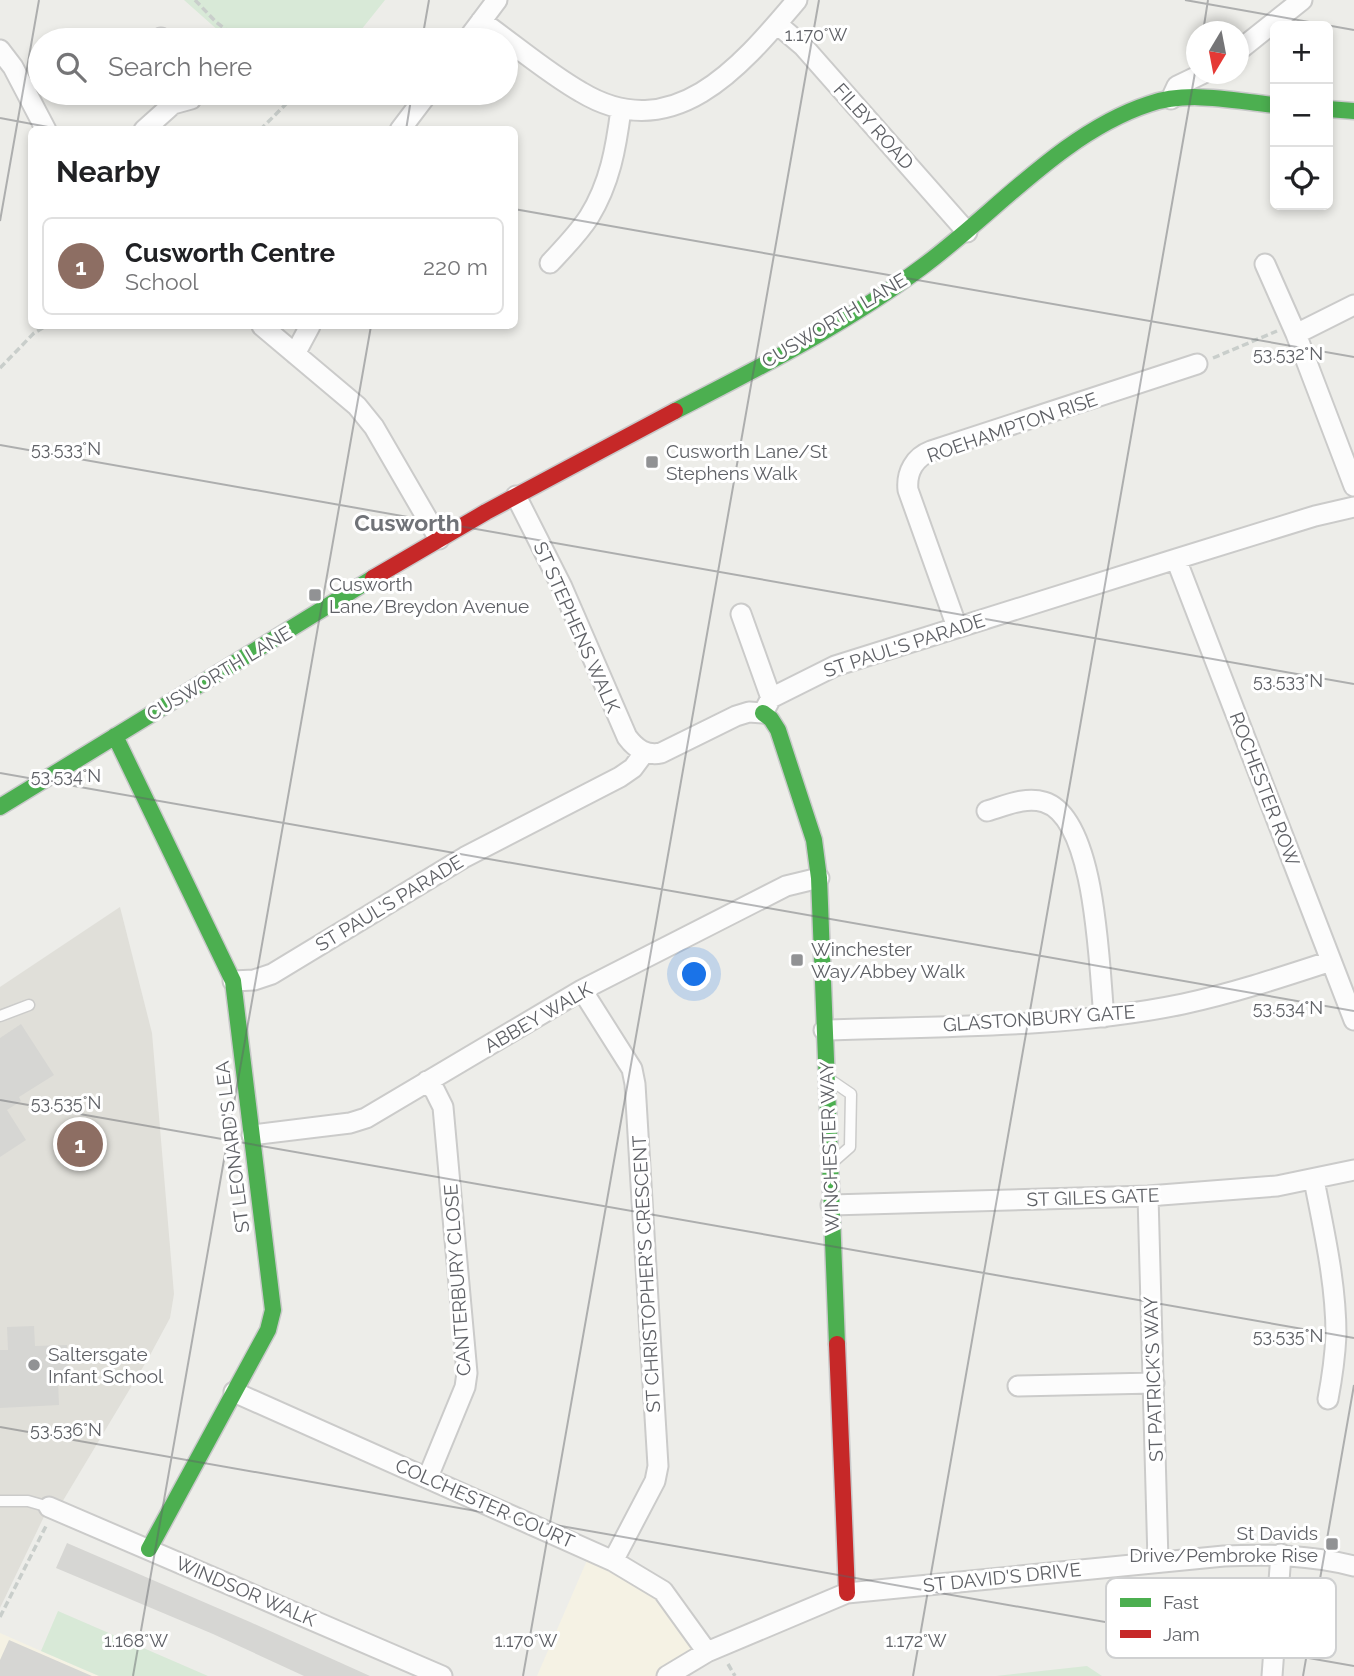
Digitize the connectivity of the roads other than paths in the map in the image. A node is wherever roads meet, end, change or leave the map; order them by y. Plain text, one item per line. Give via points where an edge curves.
1 (497, 0) edge
2 (797, 0) edge
3 (1302, 0) edge
4 (481, 21) junction
5 (777, 24) junction
6 (476, 28) edge
7 (491, 28) edge
8 (1249, 42) edge
9 (518, 47) edge
10 (0, 50) edge
11 (1186, 82) edge
12 (28, 96) edge
13 (1171, 99) junction
14 (33, 105) edge
15 (169, 105) edge
16 (419, 105) edge
17 (1270, 105) edge
18 (621, 109) junction
19 (1333, 109) edge
20 (1354, 111) edge
21 (44, 126) edge
22 (148, 126) edge
23 (403, 126) edge
24 (967, 232) junction
25 (1265, 264) dead end
26 (549, 267) dead end
27 (1354, 305) edge
28 (266, 329) edge
29 (308, 329) edge
30 (1294, 330) junction
31 (295, 354) junction
32 (1197, 364) road end
33 (1354, 485) edge
34 (516, 496) junction
35 (1354, 507) edge
36 (439, 539) junction
37 (1175, 559) junction
38 (741, 614) dead end
39 (957, 627) junction
40 (767, 705) junction
41 (115, 736) junction
42 (644, 752) junction
43 (0, 807) edge
44 (983, 813) dead end
45 (819, 878) junction
46 (1331, 961) junction
47 (233, 981) junction
48 (582, 990) junction
49 (29, 1005) dead end
50 (0, 1016) edge
51 (1104, 1017) junction
52 (1354, 1020) edge
53 (824, 1030) junction
54 (826, 1077) junction
55 (427, 1081) junction
56 (252, 1135) junction
57 (829, 1166) junction
58 (1354, 1170) edge
59 (1314, 1180) junction
60 (1148, 1196) junction
61 (831, 1205) junction
62 (1344, 1347) edge
63 (1154, 1383) junction
64 (1012, 1387) dead end
65 (234, 1392) junction
66 (1328, 1399) dead end
67 (428, 1477) junction
68 (0, 1501) edge
69 (51, 1508) joint
70 (149, 1549) junction
71 (1281, 1554) junction
72 (613, 1561) junction
73 (1158, 1561) junction
74 (1354, 1566) edge
75 (1279, 1578) edge
76 (847, 1593) junction
77 (707, 1652) junction
78 (1273, 1658) edge
79 (442, 1676) edge
80 (667, 1676) edge
81 (1272, 1676) edge

1 - 4 street
2 - 5 street
3 - 8 street
4 - 6 street
4 - 7 street
5 - 18 street via 730,73 697,96 668,108
5 - 24 street, FILBY ROAD via 803,46
9 - 18 street via 582,93
10 - 12 street
11 - 13 street, CUSWORTH LANE via 1177,86
13 - 17 street
13 - 24 street, CUSWORTH LANE via 1135,108 1082,138
14 - 21 street
15 - 22 street
16 - 23 street
18 - 26 street via 607,182 587,220
19 - 20 street
24 - 34 street, CUSWORTH LANE via 902,282 837,323
25 - 30 street
27 - 30 street
28 - 31 street
29 - 31 street
30 - 33 street
31 - 36 street via 357,406 374,427
32 - 39 street, ROEHAMPTON RISE via 932,451 915,462 908,490
34 - 36 street, CUSWORTH LANE
34 - 42 street, ST STEPHENS WALK via 562,587 626,737
35 - 37 street, ST PAUL'S PARADE
36 - 41 street, CUSWORTH LANE
37 - 39 street, ST PAUL'S PARADE
37 - 46 street, ROCHESTER ROW
38 - 40 street, WINCHESTER WAY
39 - 40 street, ST PAUL'S PARADE via 835,666
40 - 42 street, ST PAUL'S PARADE via 661,753
40 - 45 street, WINCHESTER WAY via 814,840
41 - 43 street, CUSWORTH LANE
41 - 47 street, ST LEONARD'S LEA
42 - 47 street, ST PAUL'S PARADE via 627,772 465,856 272,974 254,981
44 - 51 street via 1024,800 1046,802 1065,817 1075,833 1093,904
45 - 48 street, ABBEY WALK via 786,886
45 - 53 street, WINCHESTER WAY
46 - 51 street, GLASTONBURY GATE via 1240,991
46 - 52 street, ROCHESTER ROW
47 - 56 street, ST LEONARD'S LEA
48 - 55 street, ABBEY WALK
48 - 72 street, ST CHRISTOPHER'S CRESCENT via 632,1069 635,1084 658,1466
49 - 50 lane
51 - 53 street, GLASTONBURY GATE
53 - 54 street, WINCHESTER WAY
54 - 57 street, WINCHESTER WAY
54 - 57 lane via 851,1094 850,1147
55 - 56 street, ABBEY WALK via 350,1123
55 - 67 street, CANTERBURY CLOSE via 443,1107 467,1373
56 - 65 street, ST LEONARD'S LEA via 273,1310 268,1330
57 - 61 street, WINCHESTER WAY
58 - 59 street, ST GILES GATE
59 - 60 street, ST GILES GATE
59 - 62 street
60 - 61 street, ST GILES GATE
60 - 63 street, ST PATRICK'S WAY
61 - 76 street, WINCHESTER WAY
62 - 66 street
63 - 64 street
63 - 73 street, ST PATRICK'S WAY
65 - 67 street, COLCHESTER COURT
65 - 70 street, ST LEONARD'S LEA
67 - 72 street, COLCHESTER COURT
68 - 69 lane via 28,1501
69 - 70 street, WINDSOR WALK
70 - 79 street, WINDSOR WALK
71 - 73 street, ST DAVID'S DRIVE
71 - 74 street, ST DAVID'S DRIVE
71 - 75 street
72 - 77 street, COLCHESTER COURT via 663,1591
73 - 76 street, ST DAVID'S DRIVE
76 - 77 street, ST DAVID'S DRIVE
77 - 80 street, ST DAVID'S DRIVE
78 - 81 street

